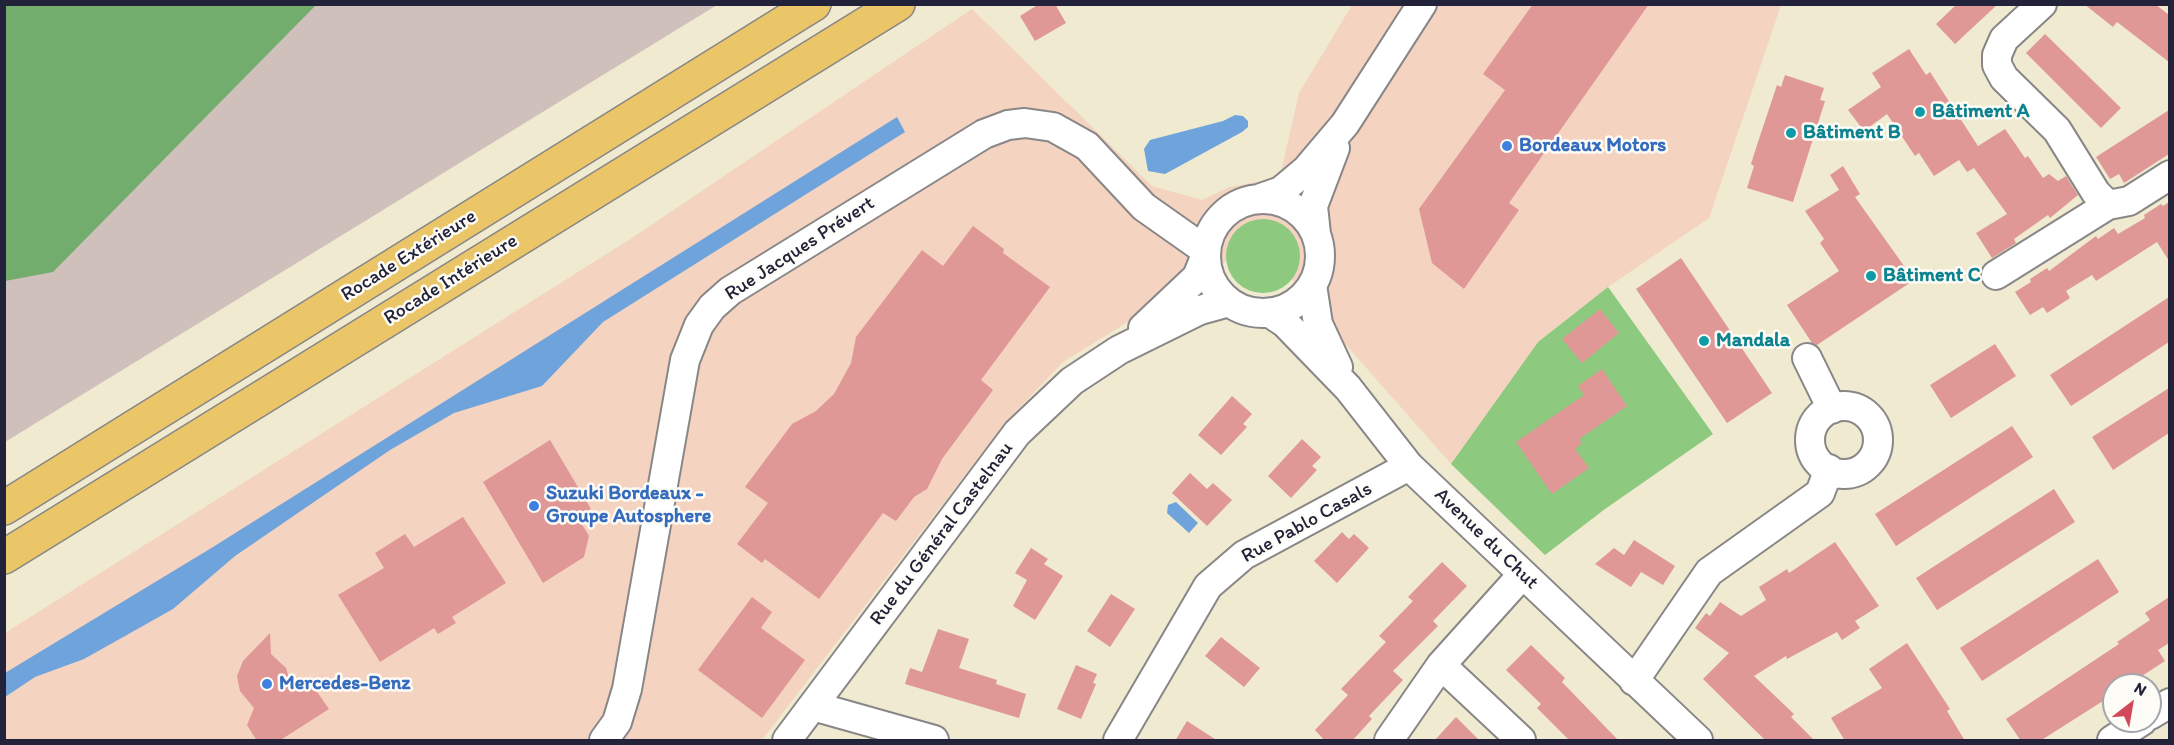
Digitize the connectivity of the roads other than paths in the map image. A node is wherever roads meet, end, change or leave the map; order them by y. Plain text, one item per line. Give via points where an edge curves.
1 (814, 4) edge
2 (898, 4) edge
3 (1422, 4) edge
4 (2042, 4) edge
5 (1345, 124) junction
6 (2169, 175) edge
7 (1261, 198) junction
8 (2108, 205) junction
9 (1220, 217) junction
10 (1175, 227) junction
11 (1316, 234) junction
12 (1205, 254) junction
13 (1996, 275) dead end
14 (1312, 285) junction
15 (1229, 302) junction
16 (1270, 312) junction
17 (1119, 350) junction
18 (1807, 358) dead end
19 (1348, 388) junction
20 (1832, 409) junction
21 (1409, 466) junction
22 (1829, 469) junction
23 (4, 508) edge
24 (4, 557) edge
25 (1522, 575) junction
26 (1441, 665) junction
27 (1634, 681) junction
28 (813, 706) junction
29 (604, 741) edge
30 (787, 741) edge
31 (934, 741) edge
32 (1118, 741) edge
33 (1389, 741) edge
34 (1521, 741) edge
35 (1698, 741) edge

1 - 23 highway, Rocade Extérieure
2 - 24 highway, Rocade Intérieure
3 - 5 street
4 - 8 street via 2004,39 1997,65 2004,78 2058,130 2096,193
5 - 7 street via 1306,170 1281,191
5 - 11 street via 1313,206
6 - 8 street via 2129,201
7 - 9 street via 1232,207
7 - 11 street via 1294,207
8 - 13 street
9 - 10 street
9 - 12 street via 1210,232
10 - 12 street, Rue Jacques Prévert
10 - 29 street, Rue Jacques Prévert via 1144,207 1100,159 1067,133 1040,124 1008,125 984,134 747,280 712,307 699,325 685,360 625,699 617,722
11 - 14 street via 1319,269
12 - 15 street via 1208,274 1216,290
12 - 17 street, Rue du Général Castelnau via 1197,277
14 - 16 street via 1290,306
14 - 19 street, Avenue du Chut via 1318,324
15 - 16 street via 1245,310
15 - 17 street, Rue du Général Castelnau via 1200,310
16 - 19 street, Avenue du Chut via 1285,322
17 - 28 street, Rue du Général Castelnau via 1072,381 1017,433
18 - 20 street
19 - 21 street, Avenue du Chut
20 - 22 street via 1815,422 1810,444 1819,464
20 - 22 street via 1842,406 1863,412 1877,431 1878,442 1870,463 1861,470 1839,474
21 - 25 street, Avenue du Chut
21 - 32 street, Rue Pablo Casals via 1244,555 1208,586
22 - 27 street via 1820,493 1709,572
25 - 26 street
25 - 27 street, Avenue du Chut
26 - 33 street
26 - 34 street
27 - 35 street, Avenue du Chut
28 - 30 street, Rue du Général Castelnau
28 - 31 street

